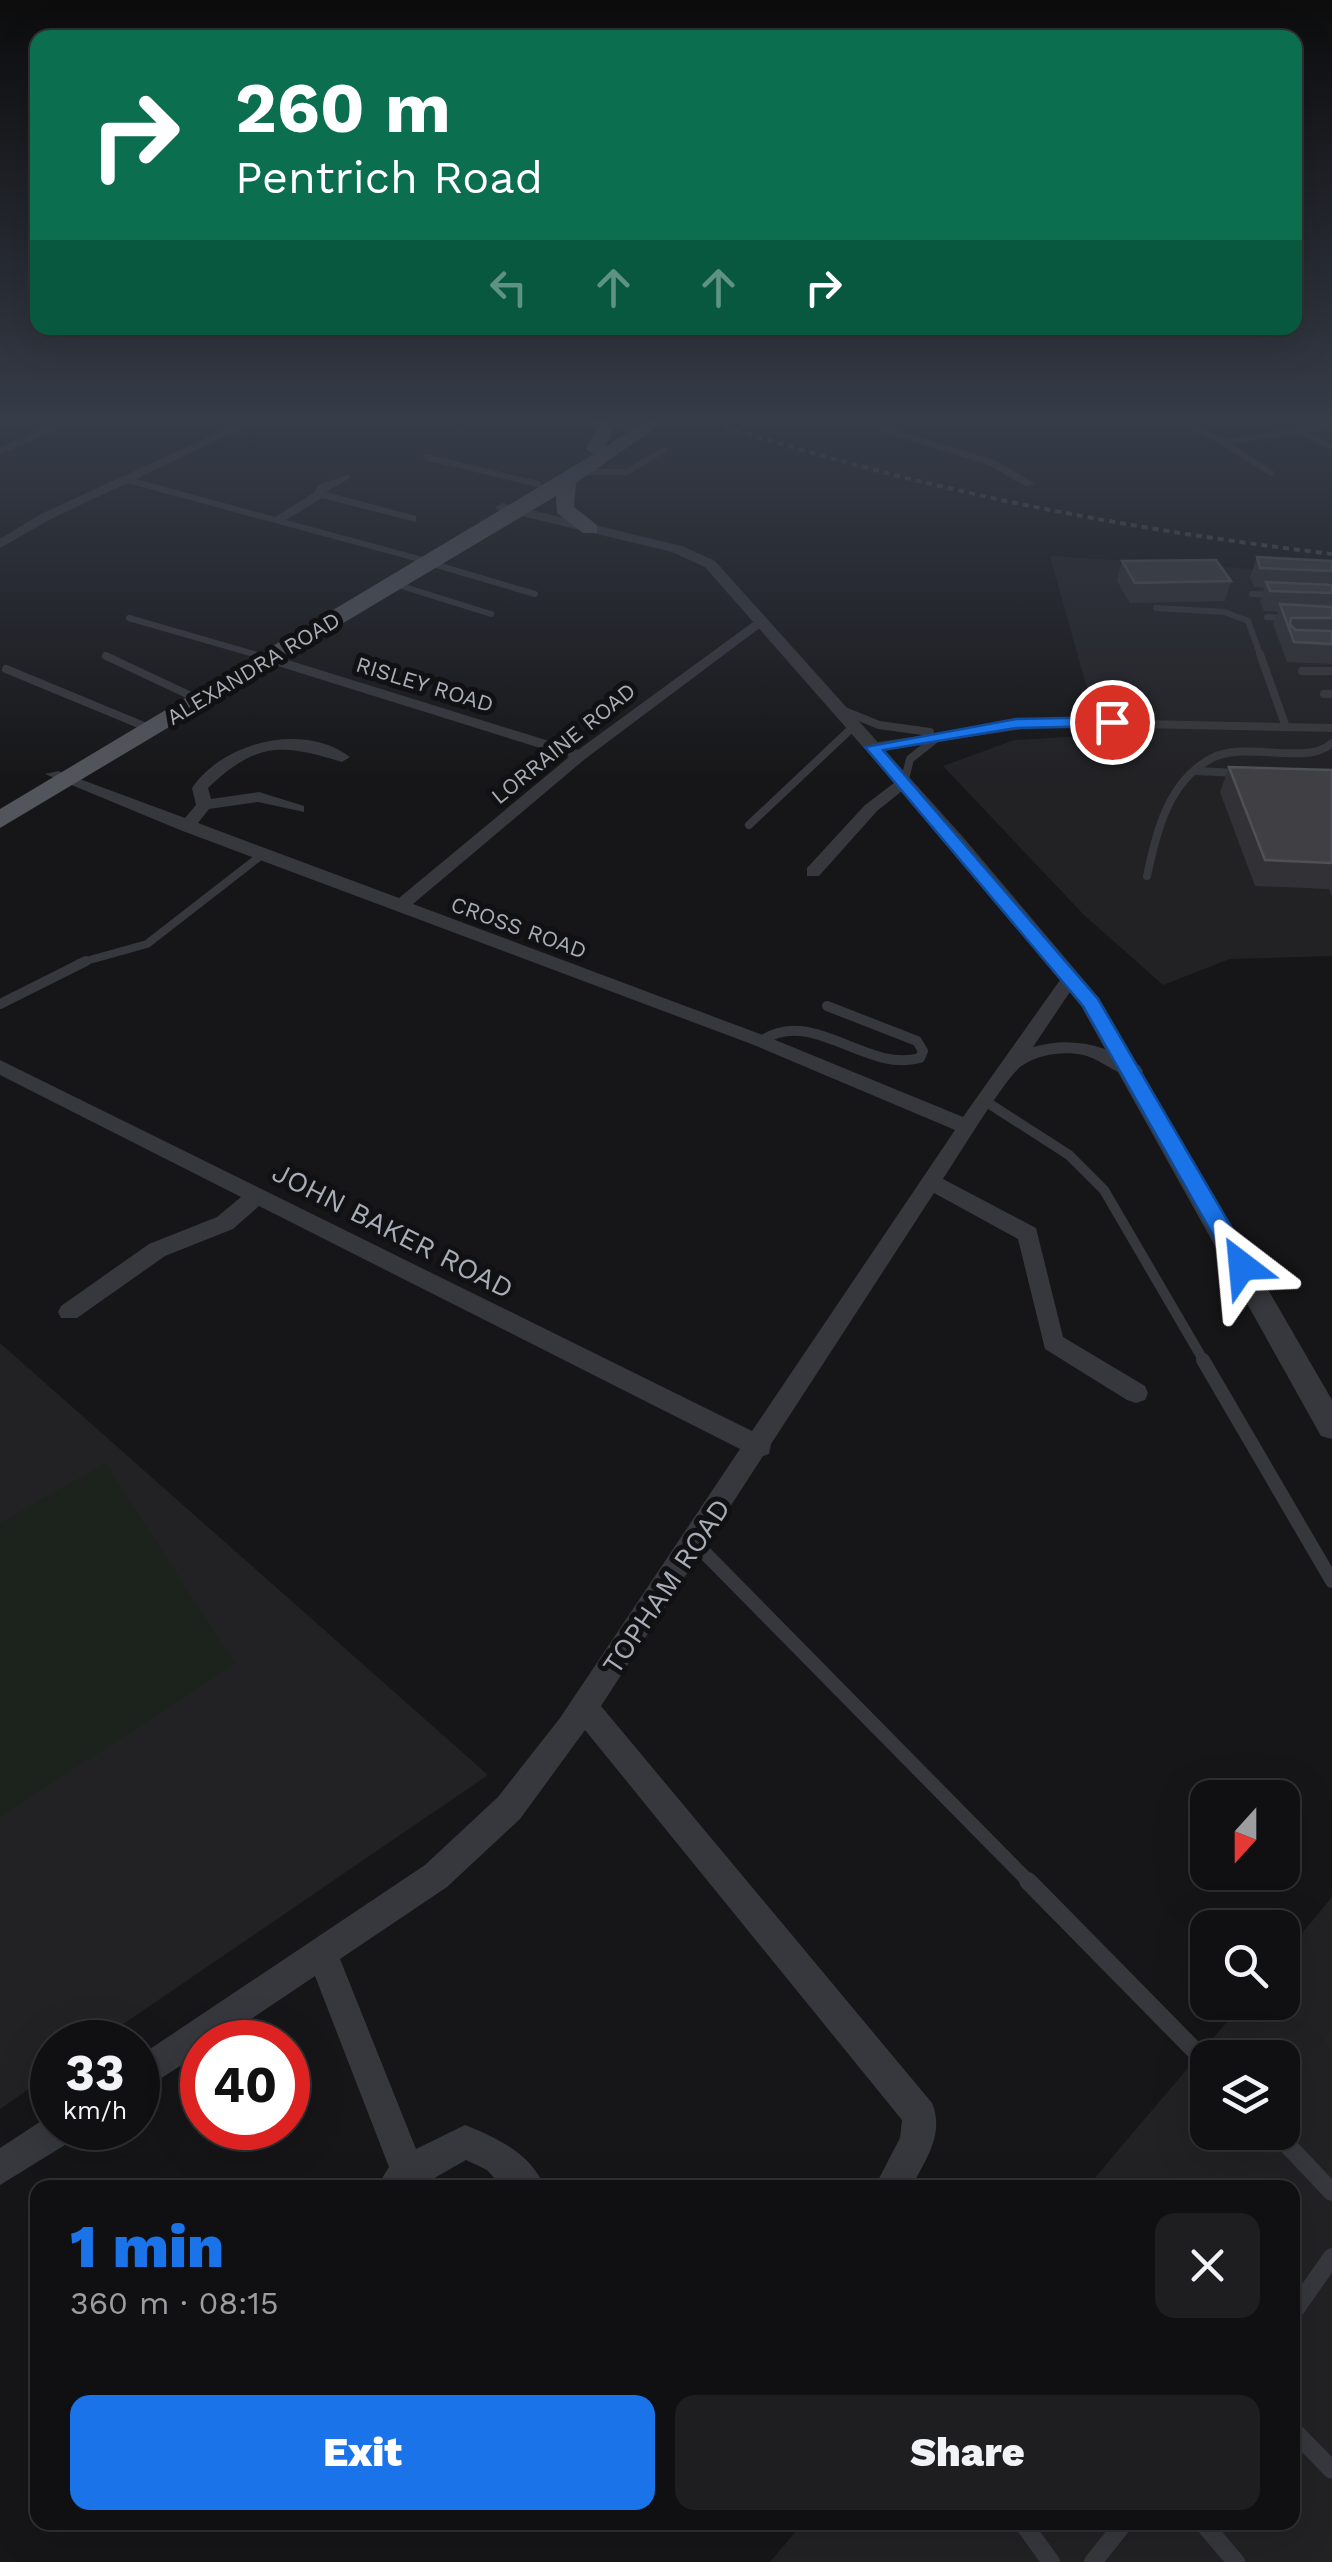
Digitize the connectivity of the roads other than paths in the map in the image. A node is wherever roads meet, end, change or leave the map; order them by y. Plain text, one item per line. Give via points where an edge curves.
1 (344, 540) edge
2 (459, 540) edge
3 (634, 540) edge
4 (423, 561) junction
5 (395, 584) junction
6 (536, 594) dead end
7 (1252, 594) dead end
8 (1284, 596) edge
9 (1156, 608) dead end
10 (491, 614) dead end
11 (1267, 617) dead end
12 (130, 618) dead end
13 (1300, 618) edge
14 (760, 622) junction
15 (106, 656) dead end
16 (263, 657) junction
17 (6, 670) dead end
18 (1302, 670) dead end
19 (1332, 672) edge
20 (189, 695) junction
21 (834, 706) junction
22 (854, 726) junction
23 (144, 727) junction
24 (1286, 727) junction
25 (1331, 728) edge
26 (953, 732) junction
27 (1332, 745) edge
28 (872, 747) junction
29 (580, 756) junction
30 (342, 757) dead end
31 (1196, 771) junction
32 (1254, 774) edge
33 (60, 776) junction
34 (904, 783) junction
35 (204, 805) junction
36 (0, 806) edge
37 (298, 809) dead end
38 (0, 820) edge
39 (749, 825) dead end
40 (186, 827) junction
41 (264, 854) junction
42 (813, 872) dead end
43 (1148, 876) dead end
44 (400, 906) junction
45 (1071, 977) junction
46 (5, 994) edge
47 (0, 1004) edge
48 (827, 1006) dead end
49 (760, 1041) junction
50 (1012, 1062) junction
51 (0, 1067) edge
52 (1133, 1071) junction
53 (985, 1100) junction
54 (966, 1127) junction
55 (931, 1182) junction
56 (256, 1195) junction
57 (69, 1312) dead end
58 (1136, 1393) dead end
59 (1332, 1426) edge
60 (760, 1447) junction
61 (695, 1543) junction
62 (1332, 1581) edge
63 (584, 1707) junction
64 (322, 1953) junction
65 (1190, 2046) edge
66 (160, 2061) edge
67 (30, 2148) edge
68 (1292, 2150) edge
69 (0, 2168) edge
70 (400, 2180) edge
71 (520, 2180) edge
72 (896, 2180) edge
73 (1332, 2192) edge
74 (1332, 2256) edge
75 (1300, 2302) edge
76 (1300, 2437) edge
77 (1332, 2470) edge
78 (1028, 2530) edge
79 (1119, 2530) edge
80 (1209, 2530) edge
81 (1052, 2562) edge
82 (1093, 2562) edge
83 (1236, 2562) edge

1 - 4 street
2 - 4 main road, ALEXANDRA ROAD
3 - 14 street via 700,557
4 - 5 main road, ALEXANDRA ROAD
4 - 6 lane
4 - 16 main road, ALEXANDRA ROAD
5 - 10 lane
5 - 16 main road, ALEXANDRA ROAD
7 - 8 lane
9 - 24 lane via 1225,612 1248,622
11 - 13 lane
12 - 16 lane
14 - 21 street
14 - 29 street, LORRAINE ROAD
15 - 20 lane
16 - 20 main road, ALEXANDRA ROAD
16 - 23 main road, ALEXANDRA ROAD
16 - 29 street, RISLEY ROAD
17 - 23 lane
18 - 19 lane
20 - 23 main road, ALEXANDRA ROAD
21 - 22 street
21 - 26 lane via 894,729
22 - 28 street
22 - 39 lane
23 - 33 main road, ALEXANDRA ROAD
24 - 25 lane
24 - 26 lane via 1074,721
25 - 27 lane
26 - 28 lane
26 - 34 lane via 915,752
27 - 31 lane via 1304,754 1224,753
28 - 34 street
29 - 44 street, LORRAINE ROAD
30 - 35 street via 304,741 269,744 204,782
31 - 32 lane
31 - 43 lane via 1159,820
33 - 36 main road, ALEXANDRA ROAD
33 - 38 main road, ALEXANDRA ROAD
33 - 40 street, CROSS ROAD
34 - 42 street via 871,808
34 - 45 street
35 - 37 street via 259,797
35 - 40 street
40 - 41 street, CROSS ROAD
41 - 44 street, CROSS ROAD
41 - 46 lane via 147,944
44 - 49 street, CROSS ROAD
45 - 50 street, TOPHAM ROAD
45 - 52 street
46 - 47 lane
48 - 49 lane via 917,1041 920,1058 899,1062 783,1028
49 - 54 street, CROSS ROAD
50 - 52 street via 1070,1045 1104,1053
50 - 53 street, TOPHAM ROAD
51 - 56 street, JOHN BAKER ROAD
52 - 59 street
53 - 54 street, TOPHAM ROAD
53 - 62 lane via 1069,1155 1104,1190
54 - 55 street, TOPHAM ROAD
55 - 58 street via 1028,1234 1053,1342
55 - 60 street, TOPHAM ROAD
56 - 57 street via 225,1224 157,1250
56 - 60 street, JOHN BAKER ROAD
60 - 61 street, TOPHAM ROAD
61 - 63 street, TOPHAM ROAD
61 - 65 lane
63 - 64 street, TOPHAM ROAD via 510,1808 436,1876
63 - 72 street via 920,2114 918,2142
64 - 66 street, TOPHAM ROAD
64 - 70 street
67 - 69 street
68 - 73 lane
70 - 71 street via 465,2142 499,2158
74 - 75 lane
76 - 77 lane
78 - 81 lane
79 - 82 lane
80 - 83 lane

